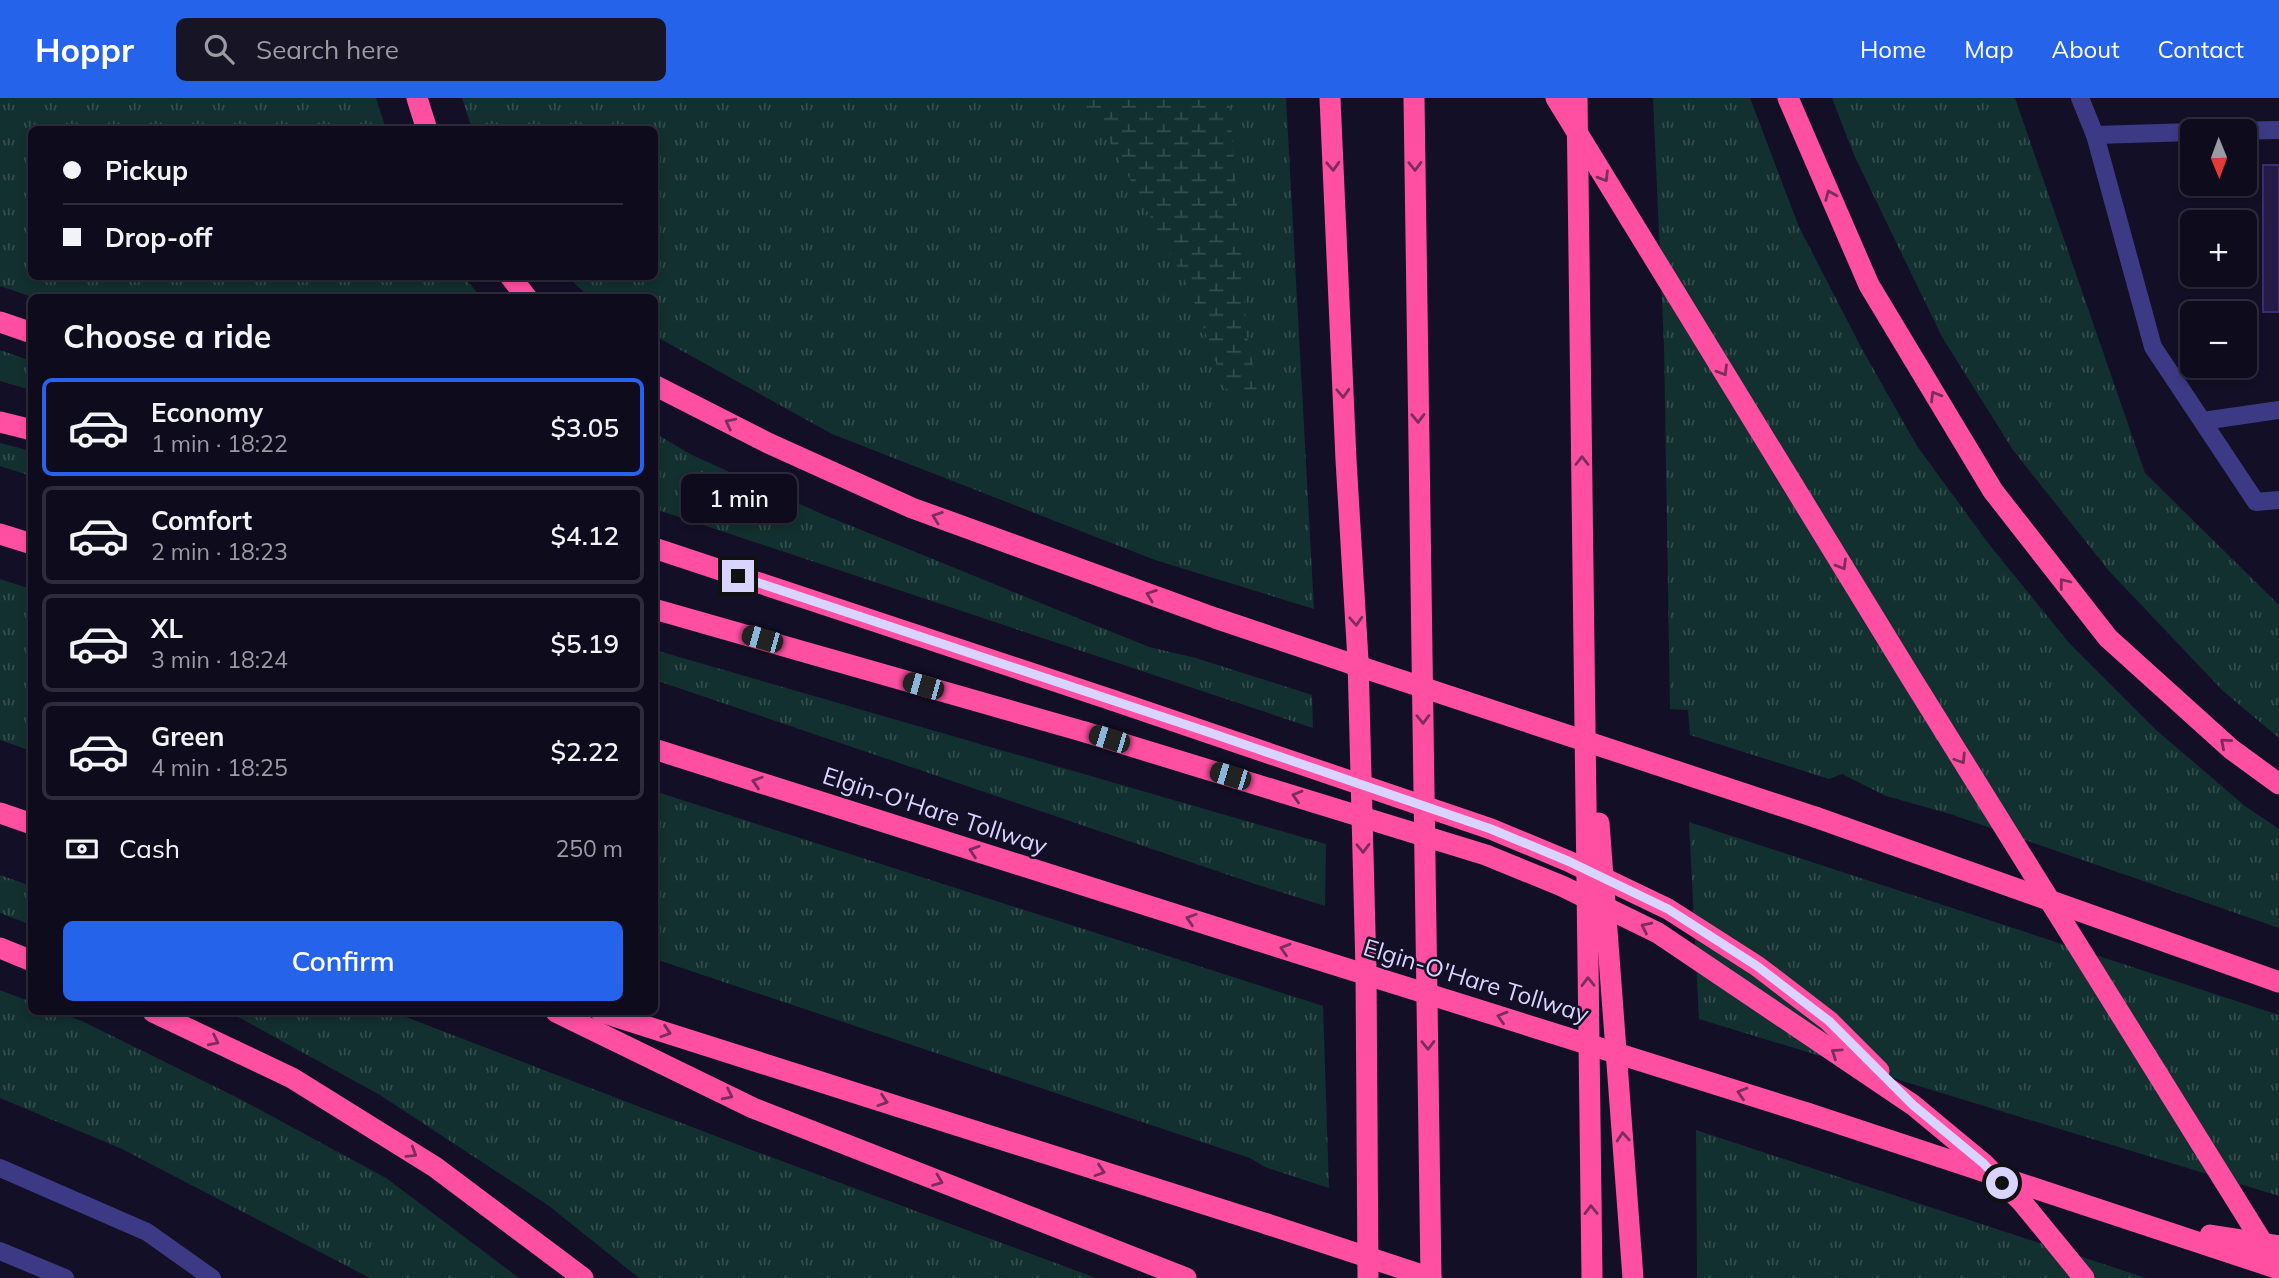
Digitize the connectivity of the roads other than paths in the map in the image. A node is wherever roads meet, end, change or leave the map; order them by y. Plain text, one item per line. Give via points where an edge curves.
1 (417, 98) edge
2 (1330, 98) edge
3 (1414, 98) edge
4 (1556, 98) edge
5 (1577, 98) edge
6 (1788, 98) edge
7 (2080, 98) edge
8 (427, 126) edge
9 (2258, 130) edge
10 (2279, 130) edge
11 (2180, 132) edge
12 (2095, 135) junction
13 (513, 280) edge
14 (524, 294) edge
15 (0, 322) edge
16 (28, 332) edge
17 (658, 387) edge
18 (2279, 410) edge
19 (2203, 421) junction
20 (0, 422) edge
21 (28, 429) edge
22 (2279, 500) edge
23 (1582, 507) junction
24 (0, 534) edge
25 (28, 543) edge
26 (658, 549) edge
27 (658, 610) edge
28 (658, 750) edge
29 (2279, 784) edge
30 (0, 813) edge
31 (28, 823) edge
32 (0, 948) edge
33 (28, 959) edge
34 (2279, 982) edge
35 (159, 1015) edge
36 (562, 1015) edge
37 (610, 1015) edge
38 (1913, 1105) junction
39 (0, 1168) edge
40 (2153, 1226) junction
41 (2279, 1246) edge
42 (0, 1251) edge
43 (2279, 1269) edge
44 (65, 1278) edge
45 (212, 1278) edge
46 (583, 1278) edge
47 (1186, 1278) edge
48 (1368, 1278) edge
49 (1431, 1278) edge
50 (1591, 1278) edge
51 (1633, 1278) edge
52 (2084, 1278) edge

1 - 8 highway
2 -> 48 highway via 1358,660
3 -> 49 highway
4 -> 43 highway, bridge
23 -> 5 highway
29 -> 6 highway via 2231,749 2108,638 1993,491 1869,285
7 - 12 street
9 - 10 street
11 - 12 street
12 - 19 street via 2153,347
13 - 14 highway
15 - 16 highway
34 -> 17 highway, bridge via 1815,817 1215,618 912,508
18 - 19 street
19 - 22 street via 2256,502
20 - 21 highway
50 -> 23 highway
51 -> 23 highway via 1598,804
24 - 25 highway
26 - 38 highway, bridge via 1491,829 1568,861 1668,909 1757,966 1829,1021
38 -> 27 highway, bridge via 1658,933 1486,855 1085,732
40 -> 28 highway, Elgin-O'Hare Tollway, bridge
30 - 31 highway
32 - 33 highway
35 -> 46 highway via 328,1100 435,1167
36 -> 47 highway via 753,1108
37 -> 49 highway, bridge
38 - 52 highway, bridge via 2012,1192
39 - 45 street via 146,1232
40 - 41 highway
40 - 43 highway, Elgin-O'Hare Tollway
42 - 44 street

